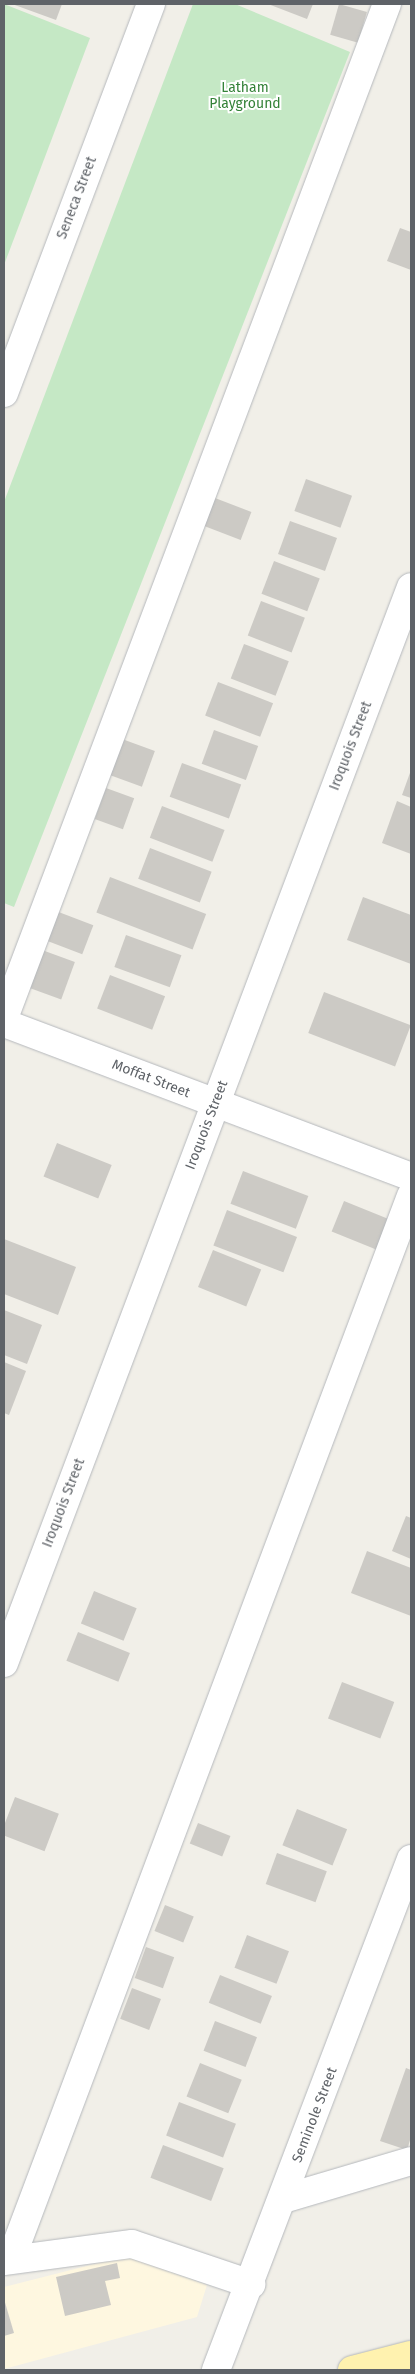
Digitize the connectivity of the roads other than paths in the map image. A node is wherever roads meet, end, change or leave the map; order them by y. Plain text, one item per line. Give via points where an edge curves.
1 (151, 4) edge
2 (387, 4) edge
3 (4, 393) edge
4 (411, 587) edge
5 (4, 1018) edge
6 (4, 1023) edge
7 (215, 1103) junction
8 (411, 1178) edge
9 (411, 1196) edge
10 (4, 1663) edge
11 (411, 1859) edge
12 (411, 2162) edge
13 (283, 2199) junction
14 (7, 2260) edge
15 (251, 2284) junction
16 (411, 2354) edge
17 (216, 2370) edge
18 (352, 2370) edge

1 - 3 street, Seneca Street
2 - 5 street
4 - 7 street, Iroquois Street
6 - 7 street, Moffat Street
7 - 8 street, Moffat Street
7 - 10 street, Iroquois Street
9 - 14 street
11 - 13 street, Seminole Street
12 - 13 street
13 - 15 street, Seminole Street
14 - 15 street via 132,2244
15 - 17 street, Seminole Street
16 - 18 main road

